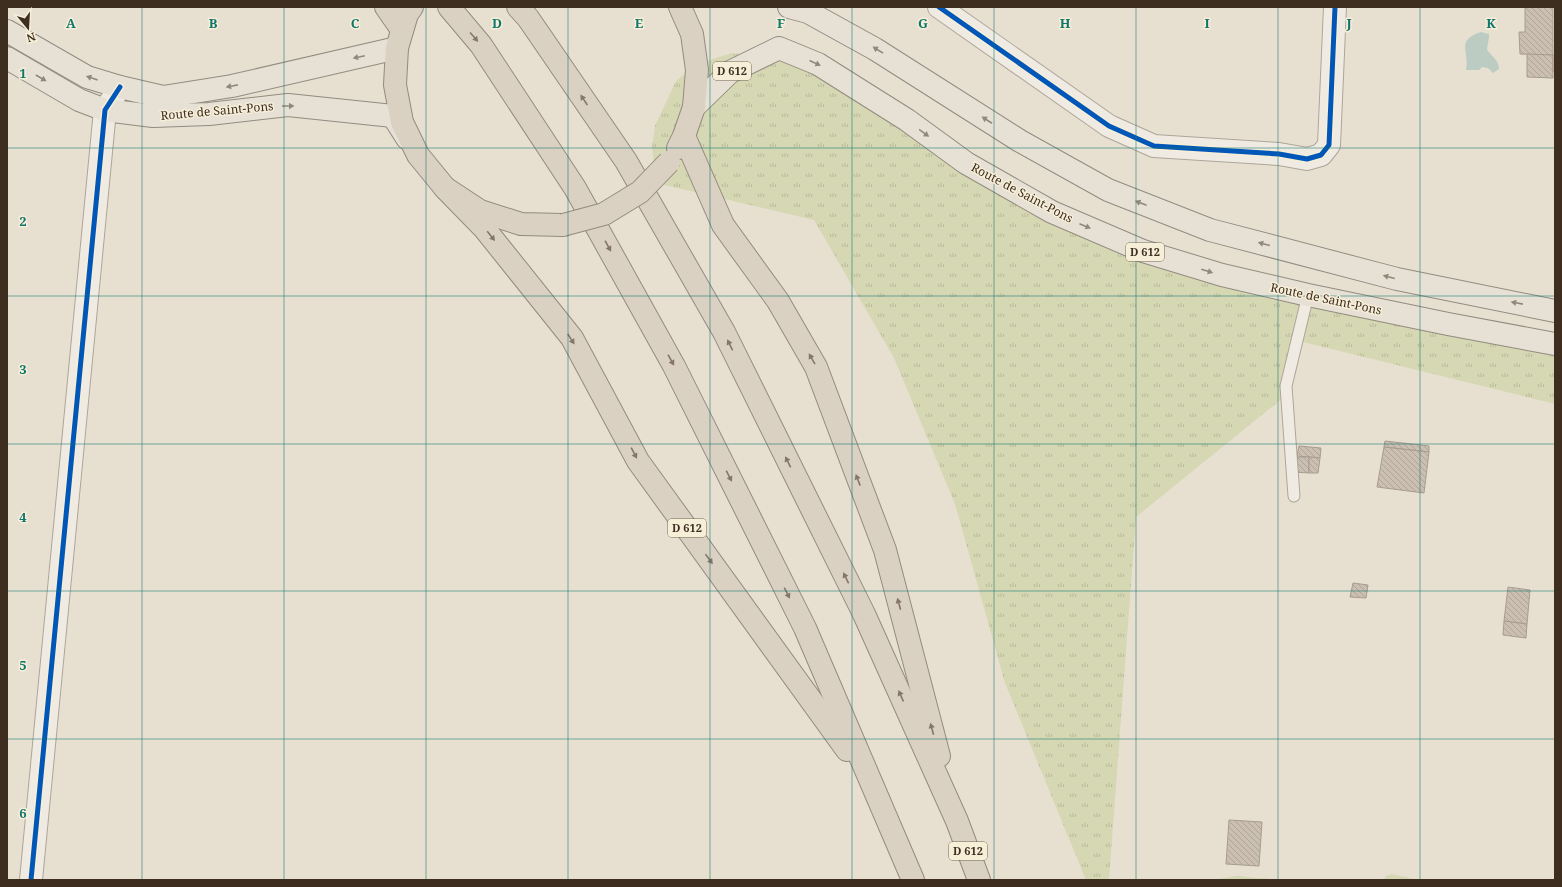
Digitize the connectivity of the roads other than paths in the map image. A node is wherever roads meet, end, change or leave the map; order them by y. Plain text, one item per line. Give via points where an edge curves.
1 (386, 7) edge
2 (449, 7) edge
3 (518, 7) edge
4 (680, 7) edge
5 (789, 7) edge
6 (939, 7) edge
7 (1335, 7) edge
8 (405, 25) edge
9 (7, 31) edge
10 (7, 58) edge
11 (120, 87) junction
12 (694, 107) junction
13 (105, 110) junction
14 (684, 136) junction
15 (418, 155) junction
16 (445, 188) junction
17 (1308, 295) junction
18 (1555, 311) edge
19 (1555, 344) edge
20 (1294, 496) dead end
21 (957, 821) junction
22 (31, 880) edge
23 (913, 880) edge
24 (979, 880) edge

1 - 8 highway
2 -> 23 highway via 481,45 575,188 674,366 805,628
21 -> 3 highway via 864,614 724,332 626,161
4 - 12 highway via 692,34 697,70
18 -> 5 main road via 1397,279 1210,230 1108,190 1020,141 875,48 808,12
6 - 7 street via 1109,126 1154,146 1279,154 1307,159 1321,155 1329,145
8 -> 11 main road, Route de Saint-Pons via 232,86 163,97
8 - 15 highway via 395,86 402,122
11 -> 9 main road, Route de Saint-Pons via 87,77
10 -> 13 main road, Route de Saint-Pons via 79,100
11 - 13 street
12 - 14 highway
12 -> 17 main road, Route de Saint-Pons / D 612 via 730,72 779,48 818,64 907,120 966,163 1052,212 1143,251 1222,275
13 -> 15 main road, Route de Saint-Pons via 152,116 209,114 288,105 393,116
13 - 22 street
14 - 16 highway, bridge via 669,162 640,192 604,214 563,225 521,224 480,211
21 -> 14 highway, D 612 via 885,550 816,367 778,300 723,225
15 - 16 highway
16 -> 23 highway, D 612 via 484,228 572,338 638,461 845,745
17 - 19 main road, Route de Saint-Pons / D 612
17 - 20 lane via 1286,386
21 - 24 highway, D 612

